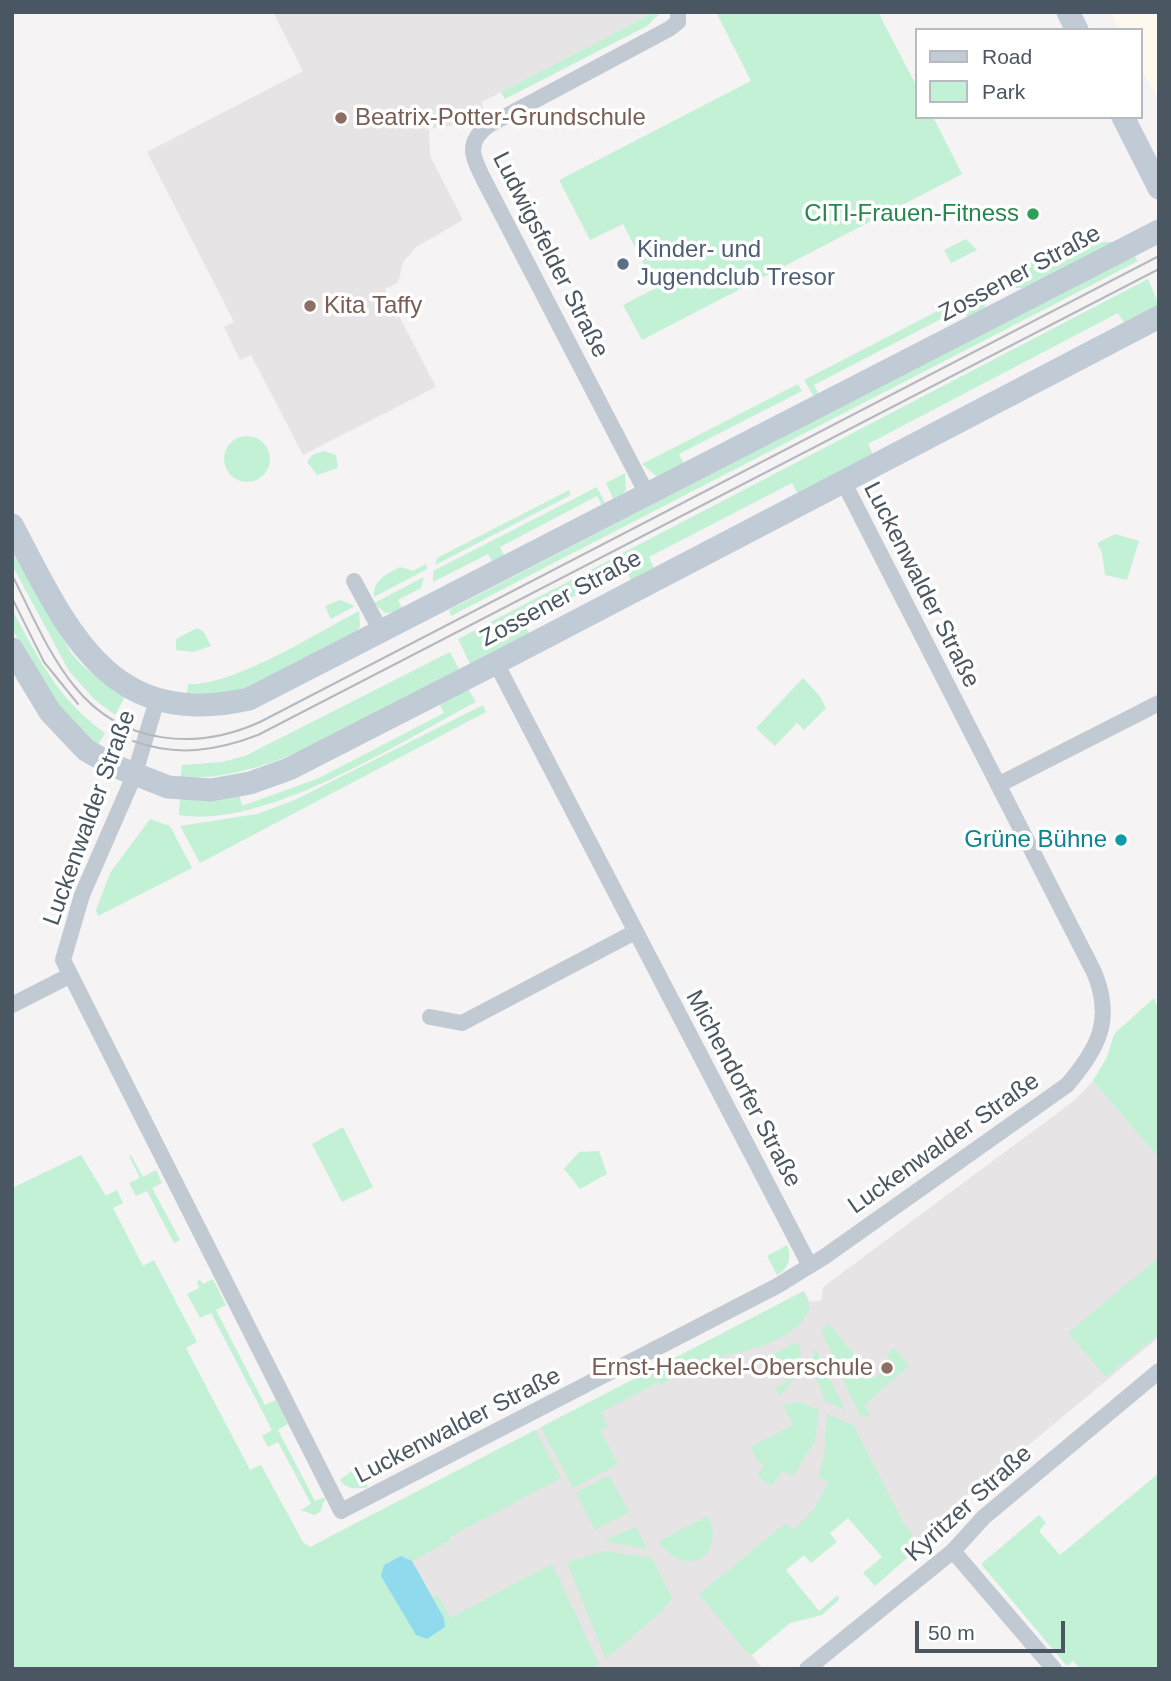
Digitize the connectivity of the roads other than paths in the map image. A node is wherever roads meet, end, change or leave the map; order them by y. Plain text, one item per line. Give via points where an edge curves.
1 (678, 12) edge
2 (1068, 12) edge
3 (1076, 28) edge
4 (1124, 119) edge
5 (1159, 188) edge
6 (1159, 231) edge
7 (1159, 317) edge
8 (843, 481) junction
9 (648, 496) junction
10 (12, 524) edge
11 (354, 581) dead end
12 (382, 633) junction
13 (12, 649) edge
14 (496, 663) junction
15 (157, 700) junction
16 (1159, 703) edge
17 (134, 776) junction
18 (998, 785) junction
19 (635, 933) junction
20 (69, 976) junction
21 (12, 1005) edge
22 (430, 1017) dead end
23 (810, 1266) junction
24 (1159, 1371) edge
25 (953, 1550) junction
26 (807, 1669) edge
27 (1054, 1669) edge

1 - 9 street, Ludwigsfelder Straße via 678,22 669,29 489,125 476,134 472,149
2 - 3 street
4 - 5 street
6 - 9 street, Zossener Straße
7 - 8 street, Zossener Straße
8 - 14 street, Zossener Straße
8 - 18 street, Luckenwalder Straße
9 - 12 street, Zossener Straße
10 - 15 street, Zossener Straße via 78,642 117,681
11 - 12 street
12 - 15 street, Zossener Straße via 249,699 191,706
13 - 17 street, Zossener Straße via 50,712 68,732 93,754
14 - 17 street, Zossener Straße via 289,769 250,783 211,790 168,787
14 - 19 street, Michendorfer Straße
15 - 17 street, Luckenwalder Straße
16 - 18 street
17 - 20 street, Luckenwalder Straße via 82,895 63,960
18 - 23 street, Luckenwalder Straße via 1098,981 1104,1011 1101,1032 1090,1059 1067,1085
19 - 22 street via 462,1023
19 - 23 street, Michendorfer Straße
20 - 21 street
20 - 23 street, Luckenwalder Straße via 341,1511
24 - 25 street, Kyritzer Straße via 984,1517
25 - 26 street, Kyritzer Straße
25 - 27 street

